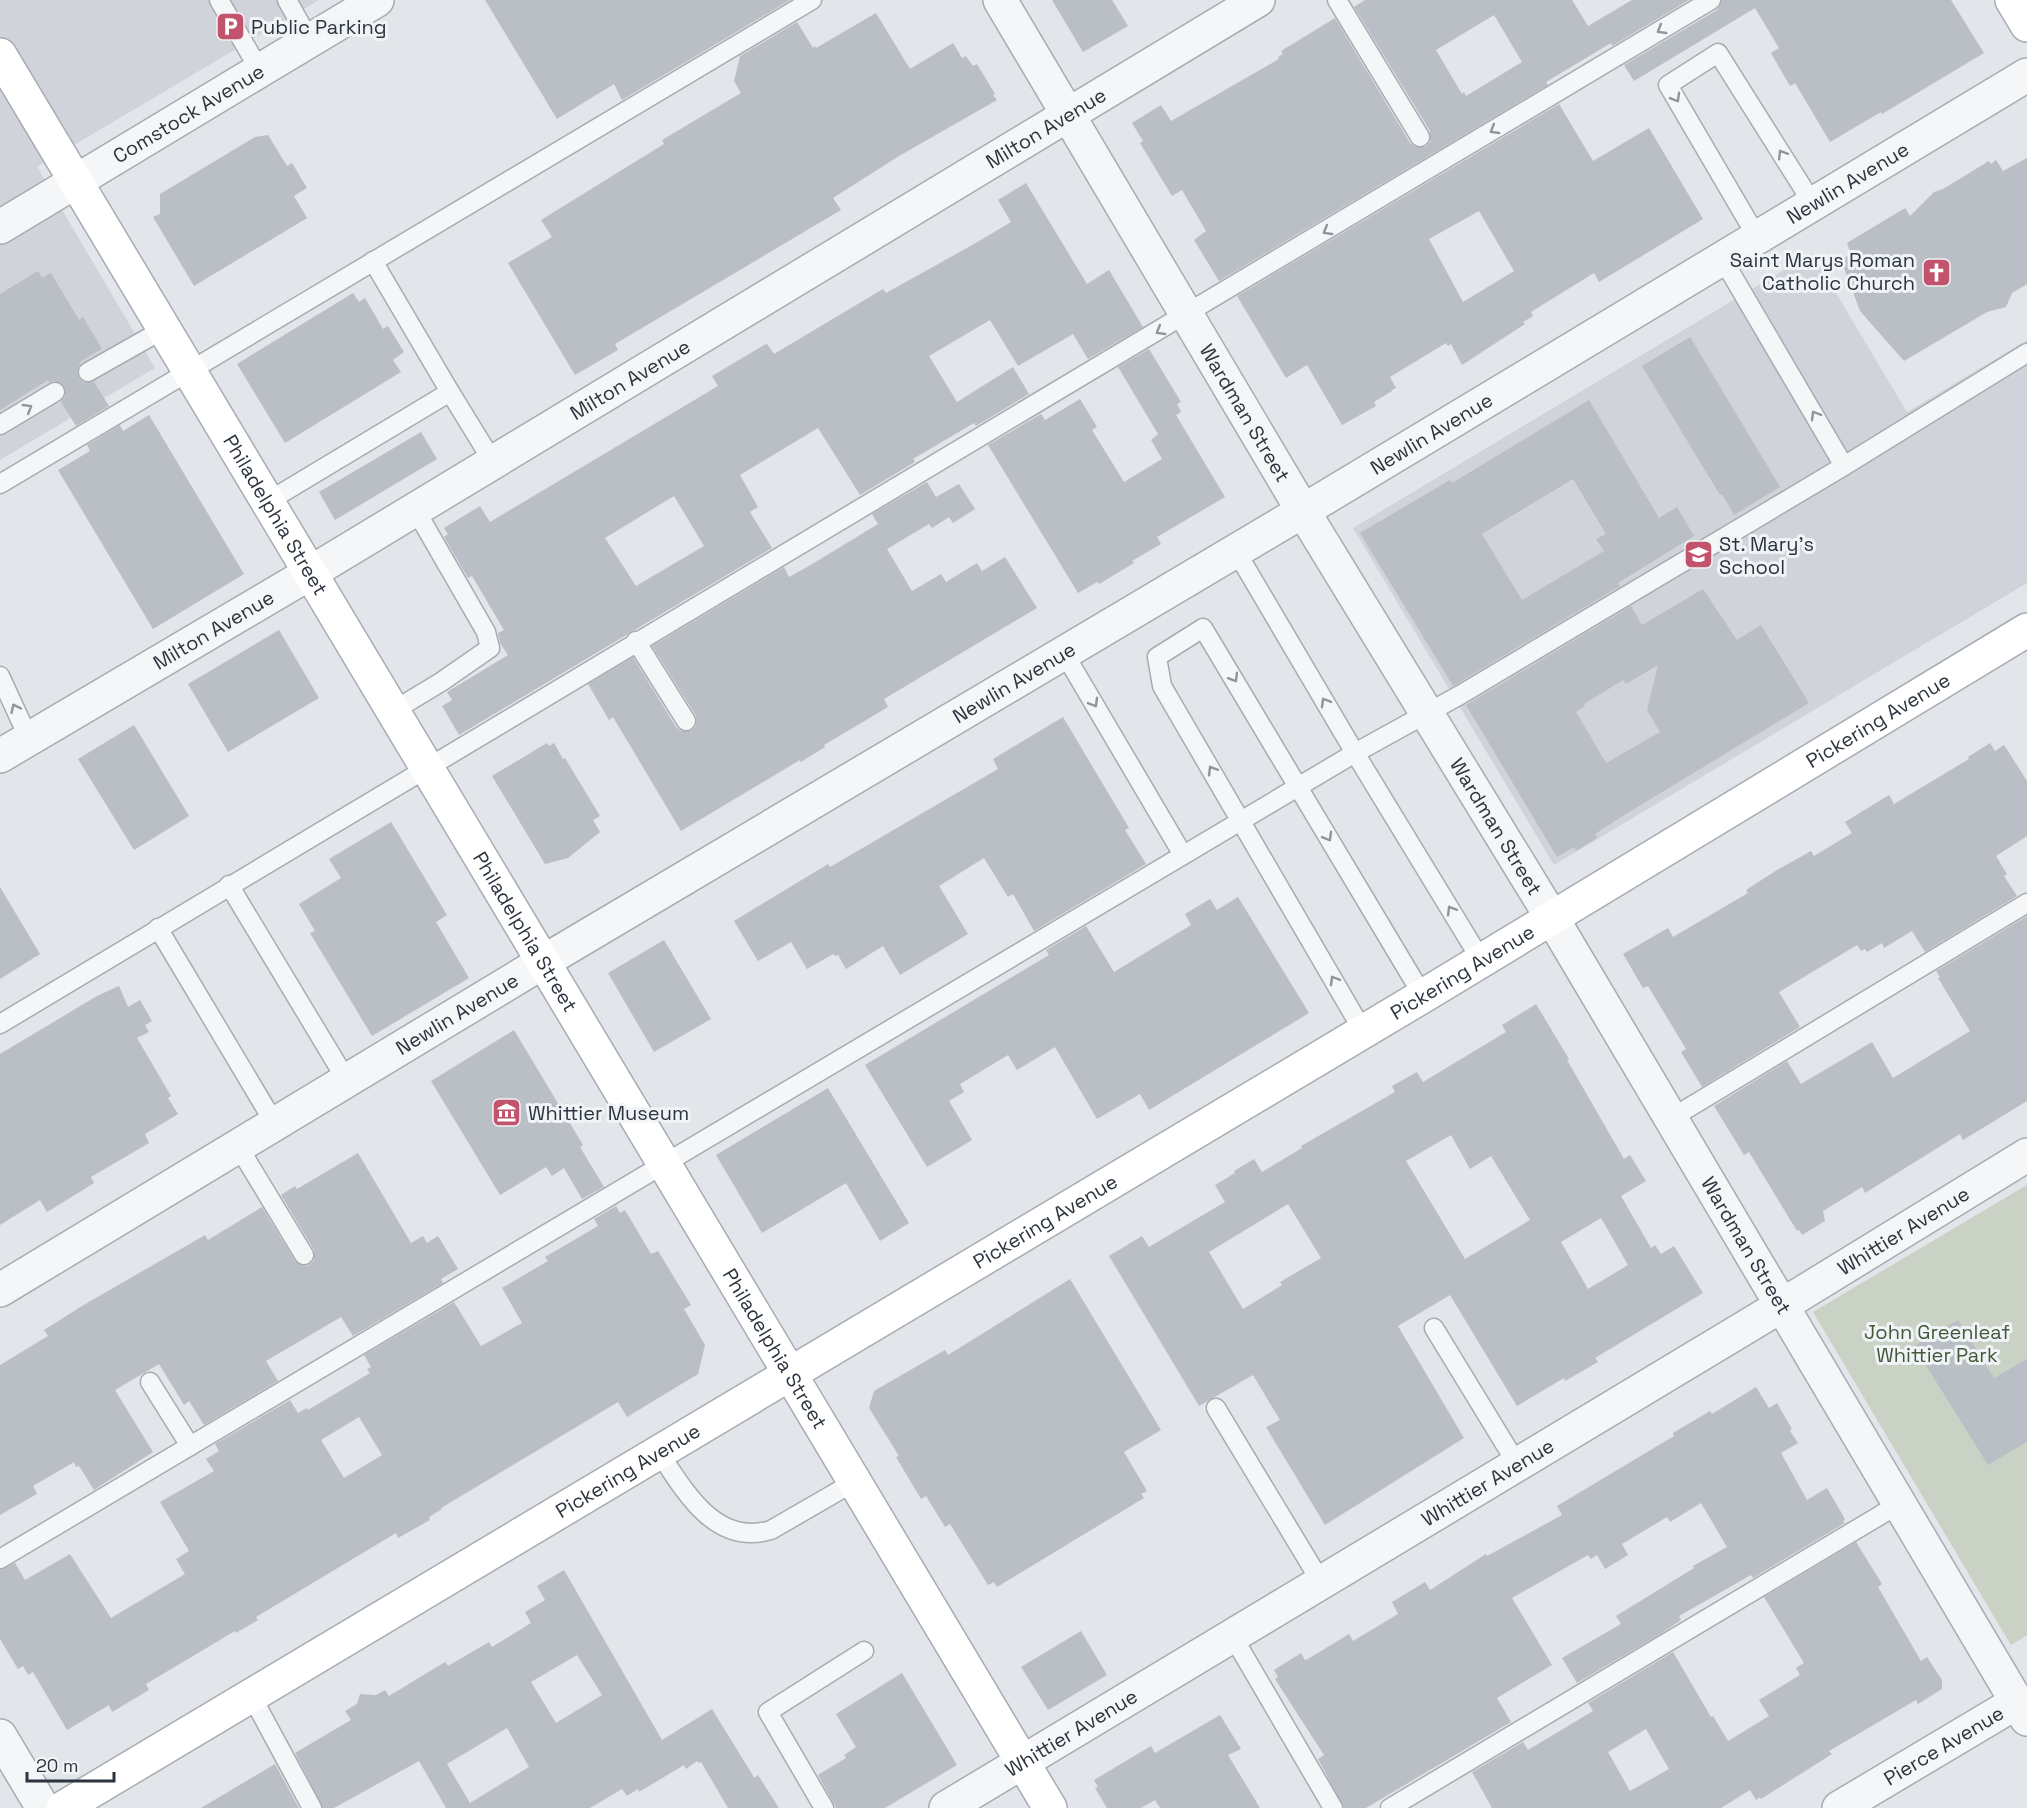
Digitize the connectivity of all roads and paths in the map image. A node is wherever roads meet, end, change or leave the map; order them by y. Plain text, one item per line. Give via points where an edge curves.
1 (219, 0) edge
2 (286, 0) edge
3 (378, 0) edge
4 (812, 0) edge
5 (1000, 0) edge
6 (1258, 0) edge
7 (1337, 0) edge
8 (1712, 0) edge
9 (2012, 0) edge
10 (2027, 25) edge
11 (310, 41) junction
12 (0, 55) edge
13 (260, 71) junction
14 (2027, 75) edge
15 (1068, 114) junction
16 (1420, 137) dead end
17 (75, 181) junction
18 (1813, 204) junction
19 (0, 227) edge
20 (1757, 237) junction
21 (1722, 258) junction
22 (373, 261) junction
23 (1187, 315) junction
24 (164, 329) junction
25 (2027, 353) edge
26 (189, 371) junction
27 (88, 372) dead end
28 (55, 392) dead end
29 (450, 392) junction
30 (0, 425) edge
31 (493, 462) junction
32 (1844, 466) junction
33 (0, 484) edge
34 (267, 502) junction
35 (415, 509) junction
36 (1303, 511) junction
37 (1236, 551) junction
38 (310, 573) junction
39 (2027, 630) edge
40 (636, 641) junction
41 (1064, 653) junction
42 (0, 676) edge
43 (393, 711) junction
44 (1425, 713) junction
45 (686, 721) dead end
46 (29, 739) junction
47 (1355, 753) junction
48 (0, 756) edge
49 (426, 766) junction
50 (1299, 786) junction
51 (1242, 820) junction
52 (1183, 855) junction
53 (229, 885) junction
54 (2027, 903) edge
55 (1552, 918) junction
56 (158, 928) junction
57 (1482, 960) junction
58 (543, 962) junction
59 (1423, 996) junction
60 (0, 1023) edge
61 (1363, 1031) junction
62 (347, 1081) junction
63 (1670, 1119) junction
64 (275, 1124) junction
65 (238, 1146) junction
66 (2027, 1155) edge
67 (664, 1164) junction
68 (304, 1255) dead end
69 (0, 1290) edge
70 (1781, 1306) junction
71 (1434, 1328) dead end
72 (789, 1373) junction
73 (150, 1382) dead end
74 (1216, 1408) dead end
75 (190, 1446) junction
76 (658, 1451) junction
77 (1517, 1464) junction
78 (854, 1482) junction
79 (1899, 1504) junction
80 (0, 1559) edge
81 (1321, 1582) junction
82 (1232, 1635) junction
83 (864, 1651) dead end
84 (251, 1695) junction
85 (2022, 1710) edge
86 (0, 1736) edge
87 (1022, 1762) junction
88 (43, 1808) edge
89 (63, 1808) edge
90 (312, 1808) edge
91 (824, 1808) edge
92 (946, 1808) edge
93 (1050, 1808) edge
94 (1333, 1808) edge
95 (1390, 1808) edge
96 (1839, 1808) edge

1 - 13 lane
2 - 11 lane
3 - 11 street, Comstock Avenue
4 - 22 lane
5 - 15 street, Wardman Street
6 - 15 street, Milton Avenue
7 - 16 lane
8 -> 23 lane
9 - 10 street
11 - 13 street, Comstock Avenue
12 - 17 street, Philadelphia Street
13 - 17 street, Comstock Avenue
14 - 18 street, Newlin Avenue
15 - 23 street, Wardman Street
15 - 31 street, Milton Avenue
17 - 19 street, Comstock Avenue
17 - 24 street, Philadelphia Street
18 - 20 street, Newlin Avenue
18 -> 20 lane via 1718,53 1668,85
20 - 21 street, Newlin Avenue
32 -> 21 lane
21 - 36 street, Newlin Avenue
22 - 26 lane
22 - 29 lane
23 - 36 street, Wardman Street
23 -> 40 lane
24 - 26 street, Philadelphia Street
24 - 27 lane
25 - 32 lane
26 - 33 lane
26 - 34 street, Philadelphia Street
30 -> 28 lane
29 - 31 lane
29 - 34 lane
31 - 35 street, Milton Avenue
32 - 44 lane
34 - 38 street, Philadelphia Street
35 - 38 street, Milton Avenue
35 - 43 lane via 486,632 489,648
36 - 37 street, Newlin Avenue
36 - 44 street, Wardman Street
37 - 41 street, Newlin Avenue
47 -> 37 lane
38 - 43 street, Philadelphia Street
38 - 46 street, Milton Avenue
39 - 55 street, Pickering Avenue
40 - 45 lane
40 - 49 lane
41 -> 52 lane
41 - 58 street, Newlin Avenue
46 -> 42 lane
43 - 49 street, Philadelphia Street
44 - 47 lane
44 - 55 street, Wardman Street
46 - 48 street, Milton Avenue
47 - 50 lane
57 -> 47 lane
49 - 53 lane
49 - 58 street, Philadelphia Street
50 - 51 lane
51 -> 50 lane via 1162,686 1157,657 1203,628
50 -> 59 lane
51 - 52 lane
61 -> 51 lane
52 - 67 lane
53 - 56 lane
53 - 62 lane
54 - 63 lane
55 - 57 street, Pickering Avenue
55 - 63 street, Wardman Street
56 - 60 lane
56 - 64 lane
57 - 59 street, Pickering Avenue
58 - 62 street, Newlin Avenue
58 - 67 street, Philadelphia Street
59 - 61 street, Pickering Avenue
61 - 72 street, Pickering Avenue
62 - 64 street, Newlin Avenue
63 - 70 street, Wardman Street
64 - 65 street, Newlin Avenue
65 - 68 lane
65 - 69 street, Newlin Avenue
66 - 70 street, Whittier Avenue
67 - 72 street, Philadelphia Street
67 - 75 lane
70 - 77 street, Whittier Avenue
70 - 79 street, Wardman Street
71 - 77 lane
72 - 76 street, Pickering Avenue
72 - 78 street, Philadelphia Street
73 - 75 lane
74 - 81 lane
75 - 80 lane
76 - 78 lane via 691,1500 707,1515 722,1526 756,1535
76 - 84 street, Pickering Avenue
77 - 81 street, Whittier Avenue
78 - 87 street, Philadelphia Street
79 - 85 street, Wardman Street
79 - 95 lane
81 - 82 street, Whittier Avenue
82 - 87 street, Whittier Avenue
82 - 94 lane
83 - 91 lane via 768,1712
84 - 89 street, Pickering Avenue
84 - 90 lane
85 - 96 street, Pierce Avenue
86 - 88 street
87 - 92 street, Whittier Avenue
87 - 93 street, Philadelphia Street

